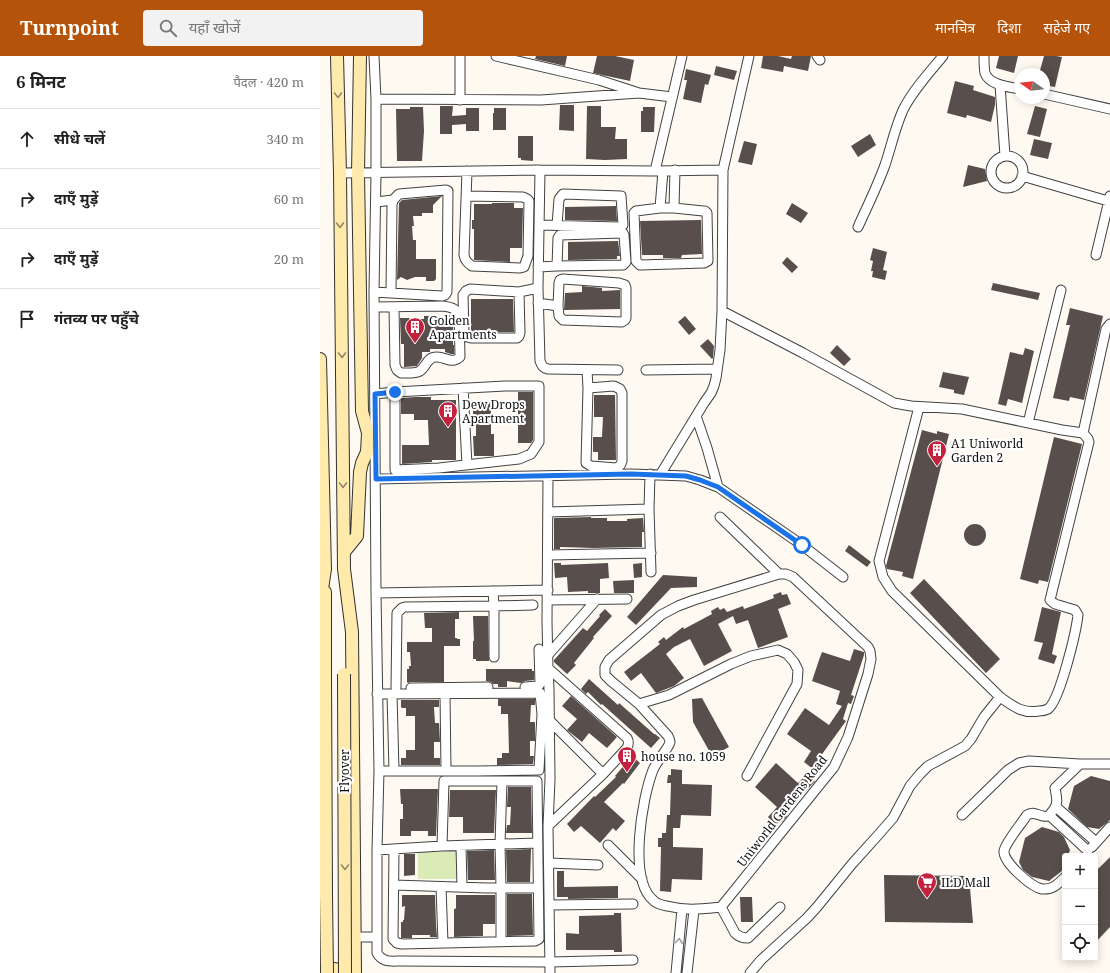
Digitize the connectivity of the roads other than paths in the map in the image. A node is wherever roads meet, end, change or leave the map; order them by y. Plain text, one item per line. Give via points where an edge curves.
1 (337, 56) edge
2 (360, 56) edge
3 (374, 56) edge
4 (460, 56) edge
5 (496, 56) edge
6 (682, 56) edge
7 (749, 56) edge
8 (943, 56) edge
9 (984, 56) edge
10 (1000, 85) junction
11 (1014, 88) edge
12 (639, 93) junction
13 (1050, 95) edge
14 (672, 98) junction
15 (376, 99) junction
16 (460, 100) junction
17 (1110, 109) edge
18 (1006, 156) junction
19 (540, 170) junction
20 (675, 170) junction
21 (723, 170) junction
22 (467, 171) junction
23 (659, 171) junction
24 (340, 173) junction
25 (358, 173) junction
26 (376, 173) junction
27 (1022, 176) junction
28 (466, 196) junction
29 (1109, 198) edge
30 (393, 200) junction
31 (376, 202) junction
32 (660, 208) junction
33 (674, 208) junction
34 (539, 225) junction
35 (558, 225) junction
36 (858, 227) dead end
37 (1096, 255) dead end
38 (557, 266) junction
39 (538, 267) junction
40 (538, 288) junction
41 (1061, 290) dead end
42 (374, 292) junction
43 (391, 292) junction
44 (519, 292) junction
45 (538, 303) junction
46 (558, 306) junction
47 (374, 307) junction
48 (394, 307) junction
49 (722, 311) junction
50 (1110, 324) edge
51 (320, 359) edge
52 (717, 369) junction
53 (586, 370) junction
54 (618, 370) dead end
55 (646, 370) dead end
56 (320, 373) edge
57 (463, 388) junction
58 (588, 388) junction
59 (395, 392) junction
60 (375, 394) junction
61 (919, 407) junction
62 (696, 416) junction
63 (1028, 423) junction
64 (1083, 433) junction
65 (371, 452) junction
66 (467, 465) junction
67 (650, 474) junction
68 (660, 475) junction
69 (548, 476) junction
70 (376, 479) junction
71 (718, 487) junction
72 (649, 509) junction
73 (548, 512) junction
74 (720, 518) dead end
75 (344, 552) junction
76 (651, 553) junction
77 (548, 555) junction
78 (325, 569) junction
79 (344, 569) junction
80 (650, 572) dead end
81 (779, 574) junction
82 (843, 577) dead end
83 (493, 592) junction
84 (376, 593) junction
85 (548, 595) junction
86 (597, 599) junction
87 (627, 599) dead end
88 (320, 602) edge
89 (533, 605) dead end
90 (494, 606) junction
91 (539, 649) dead end
92 (548, 655) junction
93 (494, 657) dead end
94 (548, 668) junction
95 (377, 691) junction
96 (394, 691) junction
97 (445, 694) junction
98 (1000, 697) junction
99 (638, 704) junction
100 (549, 720) junction
101 (1080, 764) junction
102 (1110, 764) edge
103 (379, 771) junction
104 (394, 771) junction
105 (446, 771) junction
106 (603, 774) junction
107 (747, 776) dead end
108 (502, 781) junction
109 (1056, 807) junction
110 (962, 815) dead end
111 (1049, 815) junction
112 (548, 826) junction
113 (1110, 827) edge
114 (1096, 842) junction
115 (537, 843) junction
116 (500, 844) junction
117 (608, 845) dead end
118 (442, 846) junction
119 (461, 846) junction
120 (394, 849) junction
121 (377, 850) junction
122 (1085, 853) edge
123 (1087, 853) edge
124 (549, 863) junction
125 (598, 865) dead end
126 (642, 879) junction
127 (1062, 880) edge
128 (394, 885) junction
129 (441, 887) junction
130 (462, 887) junction
131 (501, 888) junction
132 (538, 888) junction
133 (633, 904) dead end
134 (550, 905) junction
135 (780, 907) dead end
136 (721, 908) junction
137 (682, 909) junction
138 (694, 910) junction
139 (377, 937) junction
140 (501, 941) junction
141 (355, 943) junction
142 (443, 943) junction
143 (320, 959) edge
144 (633, 960) dead end
145 (550, 962) junction
146 (353, 971) edge
147 (328, 973) edge
148 (550, 973) edge
149 (676, 973) edge
150 (687, 973) edge
151 (750, 973) edge

1 -> 24 main road
2 - 25 main road
3 - 15 street
4 - 16 street
5 - 12 street via 599,80
6 - 14 street
7 - 21 street
8 - 36 street via 917,87 903,110 872,198
9 - 10 street via 987,76
10 - 11 street
10 - 18 street
12 - 14 street
12 - 16 street via 541,100
13 - 17 street
14 - 23 street
15 - 16 street
15 - 26 street
18 - 27 street via 1016,158 1023,169
18 - 27 street via 999,159 992,168 995,182 1009,188 1017,184
19 - 22 street
19 - 23 street
19 - 34 street
20 - 21 street
20 - 23 street
20 - 33 street
21 - 49 street
22 - 26 street
22 - 28 street
23 - 32 street
24 - 25 street
24 -> 75 main road
25 - 26 street
25 - 65 main road via 362,411
26 - 31 street
27 - 29 street
28 - 28 street via 464,259 467,263 472,266 524,267 528,256 529,201 523,197
29 - 37 street
30 - 31 street
30 - 43 street
30 - 43 street via 399,194 446,190 449,194 447,292 442,296
31 - 42 street
32 - 33 street
32 - 33 street via 634,213 636,261 640,265 708,261 707,213
34 - 35 street
34 - 39 street
35 - 35 street via 622,226 621,196 563,194 559,199
38 - 38 street via 560,235 624,235 626,262 623,265
38 - 39 street
39 - 40 street
40 - 44 street
40 - 45 street
41 - 63 street
42 - 43 street
42 - 47 street
44 - 44 street via 520,333 517,338 471,338 464,334 463,295 466,291 470,289
45 - 46 street
45 - 53 street via 541,365 548,369
46 - 46 street via 559,316 563,320 622,322 626,318 626,288 619,283 563,279 559,283
47 - 48 street
47 - 60 street
48 - 48 street via 443,306 455,310 459,314 460,358 450,360 437,356 414,373 401,373 397,370
49 - 52 street
49 - 61 street via 883,398 894,403
50 - 64 street via 1106,329
51 - 56 main road
52 - 55 street
52 - 62 street via 712,389
53 - 54 street
53 - 58 street
56 - 78 main road
57 - 59 street
57 - 66 street
57 - 66 street via 539,386 539,442 531,454 520,459
58 - 58 street via 586,463 591,466 619,467 622,461 622,393 614,386
59 - 60 street
59 - 66 street via 395,470
60 - 65 street
61 - 63 street via 962,410
61 - 98 street via 879,561 883,577 892,591
62 - 68 street
62 - 71 street
63 - 64 street
64 - 98 street via 1089,442 1050,600 1075,610 1078,615 1062,682 1047,710 1024,712
65 - 70 street
65 - 75 main road via 362,463 360,472 357,536
67 - 68 street
67 - 69 street
67 - 72 street
68 - 71 street via 686,476
69 - 70 street
69 - 73 street
70 - 84 street
71 - 82 street via 802,545
72 - 73 street
72 - 76 street
73 - 77 street
74 - 81 street
75 - 79 main road
76 - 77 street
76 - 80 street
77 - 85 street
78 - 88 main road
78 - 147 main road, Flyover, bridge
79 - 141 main road via 352,632
79 -> 146 main road, Flyover, bridge via 344,674
81 - 99 street via 678,606 661,615 609,660 605,667 605,675
81 - 136 street, Uniworld Gardens Road via 793,577 868,647 871,659 848,737 834,767
83 - 84 street
83 - 85 street
83 - 90 street
84 - 95 street
85 - 86 street
85 - 92 street
86 - 87 street
86 - 92 street
89 - 90 street
90 - 93 street
90 - 96 street via 405,607 399,610
91 - 96 street via 538,686
92 - 94 street
94 - 100 street
94 - 106 street via 627,738 627,748
95 - 96 street
95 - 103 street
96 - 97 street
96 - 104 street
97 - 105 street
97 - 105 street via 540,693 542,714 539,770
98 - 151 street via 965,746 928,766 920,774 910,786 893,818 817,907
99 - 107 street via 669,695 751,656 778,650 787,654 798,670 797,684
99 - 126 street via 670,741 655,763 648,784 640,830 639,859
100 - 106 street
100 - 112 street
101 - 102 street
101 - 109 street via 1055,788
101 - 110 street via 1029,761 1019,763 1008,770
103 - 104 street
103 - 121 street
104 - 105 street
106 - 112 street
108 - 115 street via 537,781
108 - 116 street
108 - 118 street via 444,781
109 - 111 street
109 - 114 street
111 - 122 street
111 - 127 street via 1027,815 1004,853 1011,866 1034,886 1048,888 1057,886
112 - 124 street
113 - 114 street
114 - 123 street
115 - 116 street
115 - 132 street
116 - 119 street
116 - 131 street
117 - 126 street
118 - 119 street
118 - 120 street
119 - 130 street
120 - 121 street
120 - 128 street
121 - 139 street
124 - 125 street
124 - 134 street
126 - 137 street via 644,889 653,901
128 - 129 street
128 - 142 street via 393,938 397,943
129 - 130 street
129 - 142 street
130 - 131 street
131 - 132 street
131 - 140 street
132 - 140 street via 539,939
133 - 134 street
134 - 145 street
135 - 136 street via 748,938 738,937
136 - 138 street
137 - 138 street
149 -> 137 street
138 - 150 street
139 - 141 street
139 - 145 street via 377,953 384,961
140 - 142 street
141 - 143 main road via 350,964 340,970 327,968
141 - 146 main road
144 - 145 street
145 - 148 street

